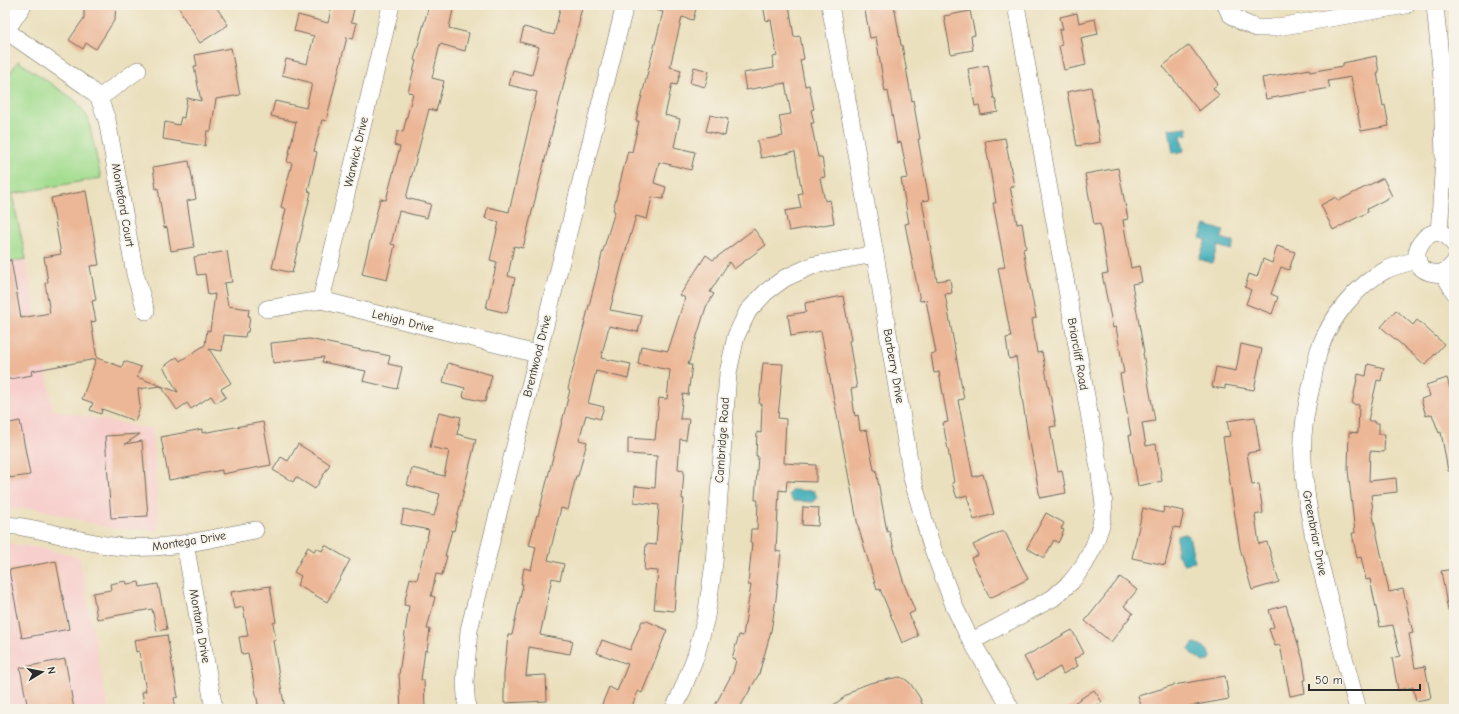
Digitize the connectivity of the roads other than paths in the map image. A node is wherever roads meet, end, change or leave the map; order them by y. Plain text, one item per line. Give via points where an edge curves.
1 (23, 5) edge
2 (391, 5) edge
3 (625, 5) edge
4 (830, 5) edge
5 (1016, 5) edge
6 (1226, 5) edge
7 (1406, 5) edge
8 (1435, 5) edge
9 (5, 31) edge
10 (138, 70) dead end
11 (99, 98) junction
12 (1439, 233) junction
13 (1454, 244) edge
14 (875, 254) junction
15 (1418, 260) junction
16 (1449, 268) edge
17 (1454, 292) edge
18 (321, 300) junction
19 (267, 309) dead end
20 (146, 311) dead end
21 (538, 354) junction
22 (5, 525) edge
23 (255, 530) dead end
24 (185, 543) junction
25 (972, 641) junction
26 (214, 709) edge
27 (467, 709) edge
28 (674, 709) edge
29 (1011, 709) edge
30 (1358, 709) edge

1 - 9 street
2 - 18 street, Warwick Drive
3 - 21 street, Brentwood Drive
4 - 14 street, Barberry Drive
5 - 25 street, Briarcliff Road via 1104,505 1094,546 1071,582 1053,598
6 - 7 street via 1230,14 1242,22 1256,28 1272,28
8 - 12 street via 1442,79 1444,160
9 - 11 street, Monteford Court via 86,86
10 - 11 street
11 - 20 street, Monteford Court via 108,120 135,274
12 - 13 street
12 - 15 street via 1426,236 1421,241 1416,254
14 - 25 street, Barberry Drive via 912,478 931,544 955,608
14 - 28 street, Cambridge Road via 814,265 785,278 766,292 748,311 736,336 728,373 714,563 706,617 696,655
15 - 16 street via 1428,272 1438,273
15 - 30 street, Greenbriar Drive via 1386,270 1355,293 1344,307 1320,350 1305,420 1302,459 1308,512 1318,560
16 - 17 street
18 - 19 street, Lehigh Drive
18 - 21 street, Lehigh Drive
21 - 27 street, Brentwood Drive via 469,630 465,682
22 - 24 street, Montega Drive via 25,526 88,543 113,546 168,547
23 - 24 street, Montega Drive
24 - 26 street, Montana Drive
25 - 29 street, Barberry Drive

